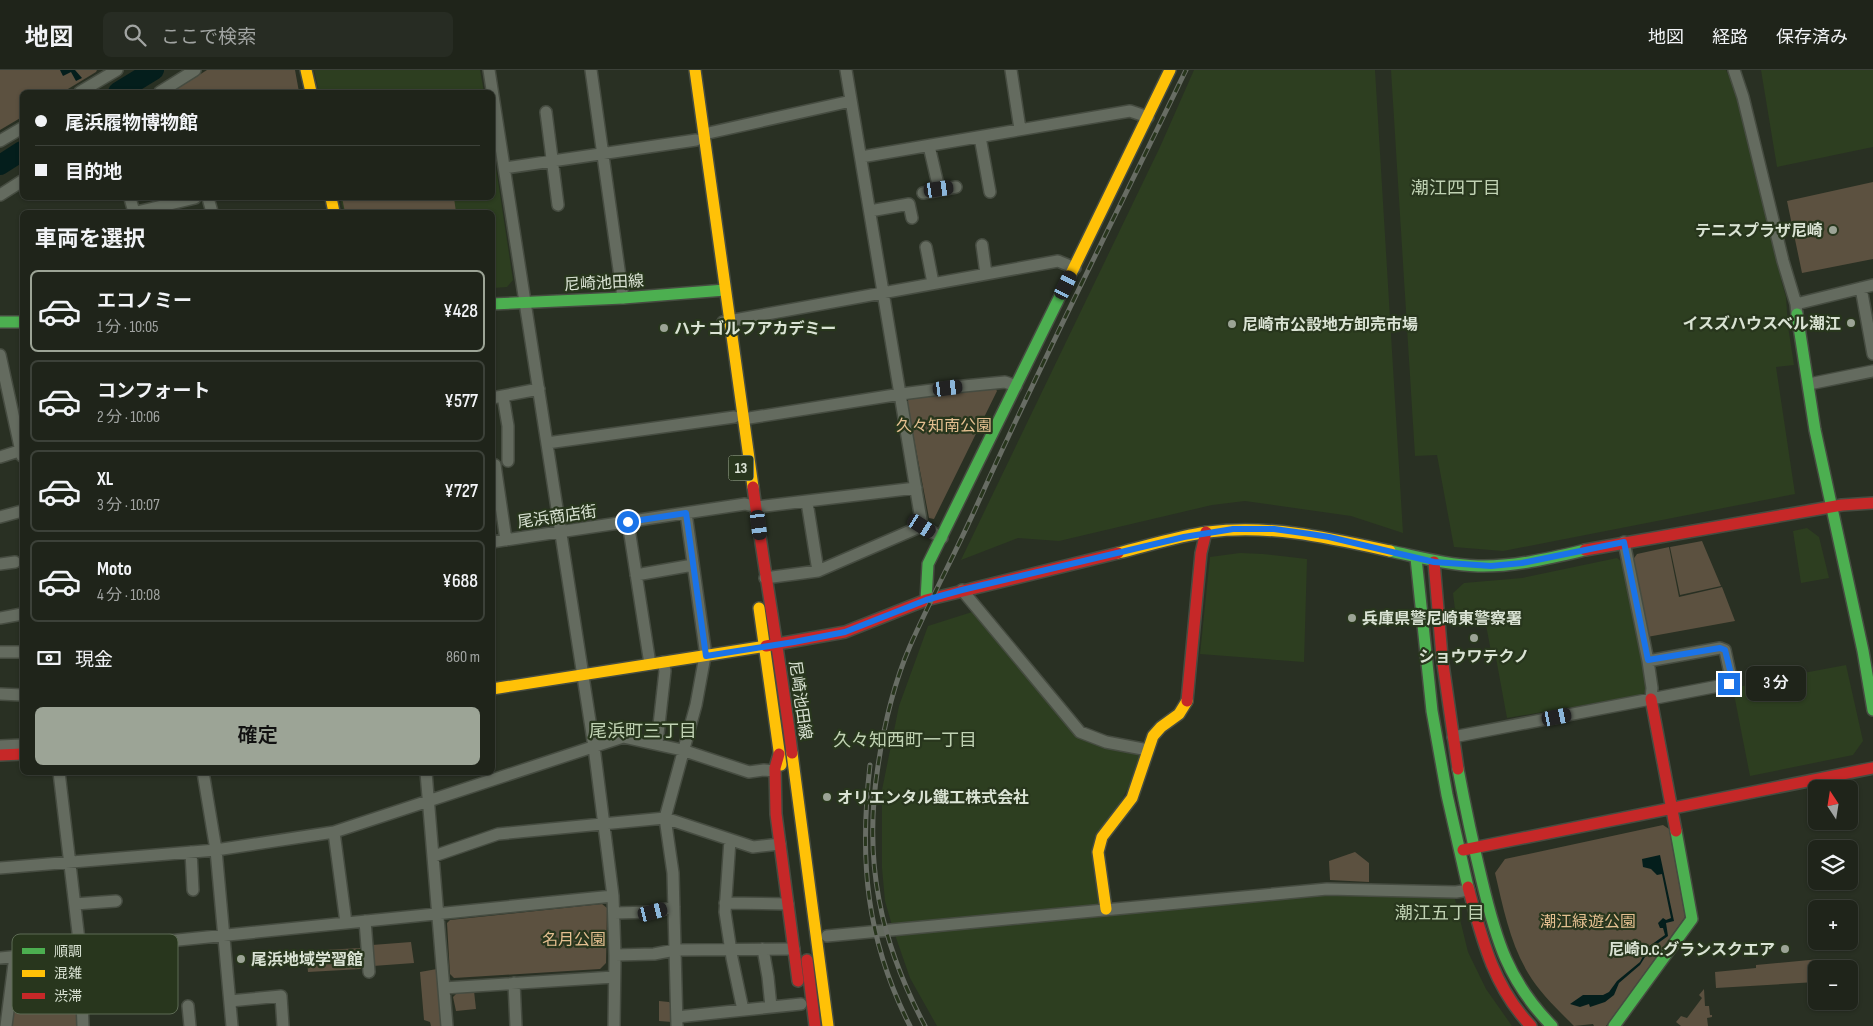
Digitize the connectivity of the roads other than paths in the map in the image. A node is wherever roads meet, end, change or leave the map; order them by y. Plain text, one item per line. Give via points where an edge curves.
1 (195, 70) edge
2 (306, 70) edge
3 (489, 70) edge
4 (591, 70) edge
5 (686, 70) edge
6 (695, 70) edge
7 (846, 70) edge
8 (1011, 70) edge
9 (1170, 70) edge
10 (1734, 70) edge
11 (113, 71) edge
12 (83, 90) edge
13 (163, 90) edge
14 (310, 90) edge
15 (492, 90) edge
16 (851, 102) junction
17 (495, 109) edge
18 (546, 112) dead end
19 (1148, 117) junction
20 (20, 129) edge
21 (1020, 129) junction
22 (1765, 136) dead end
23 (700, 137) junction
24 (980, 137) junction
25 (1753, 138) junction
26 (0, 141) edge
27 (929, 146) junction
28 (602, 154) junction
29 (861, 157) junction
30 (552, 161) junction
31 (504, 168) junction
32 (20, 182) edge
33 (956, 187) dead end
34 (939, 189) junction
35 (990, 192) dead end
36 (923, 193) dead end
37 (0, 195) edge
38 (189, 200) edge
39 (558, 205) dead end
40 (162, 209) edge
41 (870, 211) junction
42 (912, 218) dead end
43 (982, 245) dead end
44 (926, 247) dead end
45 (1074, 268) junction
46 (986, 274) junction
47 (933, 283) junction
48 (1873, 285) edge
49 (1861, 288) junction
50 (722, 290) junction
51 (883, 293) junction
52 (622, 298) junction
53 (526, 302) junction
54 (495, 304) edge
55 (1796, 309) junction
56 (0, 322) edge
57 (20, 322) edge
58 (726, 322) junction
59 (1873, 354) edge
60 (0, 355) edge
61 (1873, 371) edge
62 (1809, 384) junction
63 (1016, 386) junction
64 (539, 389) junction
65 (901, 394) junction
66 (4, 397) edge
67 (498, 397) edge
68 (739, 418) junction
69 (547, 443) junction
70 (20, 446) edge
71 (20, 452) edge
72 (0, 457) edge
73 (508, 461) dead end
74 (495, 465) dead end
75 (916, 488) junction
76 (496, 495) edge
77 (808, 502) junction
78 (1873, 503) edge
79 (751, 506) junction
80 (1833, 507) junction
81 (20, 512) edge
82 (686, 513) junction
83 (0, 517) edge
84 (628, 522) junction
85 (922, 526) junction
86 (561, 532) junction
87 (1206, 532) junction
88 (942, 538) junction
89 (506, 540) junction
90 (495, 542) edge
91 (1624, 542) junction
92 (1416, 558) junction
93 (19, 561) edge
94 (1434, 562) junction
95 (0, 564) edge
96 (693, 565) junction
97 (818, 570) junction
98 (636, 575) junction
99 (757, 576) junction
100 (962, 590) junction
101 (758, 600) dead end
102 (926, 600) junction
103 (20, 614) edge
104 (0, 618) edge
105 (777, 645) junction
106 (764, 646) junction
107 (1868, 650) edge
108 (0, 652) edge
109 (20, 652) edge
110 (706, 656) junction
111 (1648, 660) junction
112 (663, 662) junction
113 (650, 664) junction
114 (583, 674) junction
115 (495, 689) edge
116 (0, 694) edge
117 (20, 695) edge
118 (1651, 699) junction
119 (1873, 710) edge
120 (1453, 736) junction
121 (657, 743) junction
122 (20, 745) edge
123 (0, 746) edge
124 (594, 747) junction
125 (682, 750) junction
126 (792, 750) junction
127 (1148, 750) junction
128 (780, 752) junction
129 (20, 754) edge
130 (0, 755) edge
131 (1873, 768) edge
132 (775, 771) junction
133 (59, 775) edge
134 (204, 775) edge
135 (426, 775) edge
136 (430, 800) junction
137 (1672, 809) junction
138 (665, 818) junction
139 (604, 824) junction
140 (334, 832) junction
141 (730, 840) junction
142 (780, 844) junction
143 (1474, 848) junction
144 (216, 850) junction
145 (1460, 851) junction
146 (191, 852) junction
147 (434, 856) junction
148 (70, 862) junction
149 (0, 868) edge
150 (193, 890) dead end
151 (1469, 890) junction
152 (613, 896) junction
153 (116, 901) dead end
154 (725, 903) junction
155 (75, 904) junction
156 (788, 904) junction
157 (674, 907) junction
158 (1106, 909) junction
159 (438, 913) junction
160 (614, 913) junction
161 (365, 921) junction
162 (346, 923) junction
163 (78, 934) edge
164 (224, 935) junction
165 (827, 936) junction
166 (178, 940) edge
167 (794, 948) junction
168 (763, 949) junction
169 (675, 950) junction
170 (732, 950) junction
171 (615, 954) junction
172 (369, 972) dead end
173 (614, 977) junction
174 (12, 984) edge
175 (514, 984) junction
176 (444, 988) junction
177 (230, 1001) junction
178 (801, 1004) junction
179 (188, 1006) dead end
180 (771, 1007) junction
181 (744, 1010) junction
182 (677, 1021) edge
183 (6, 1026) edge
184 (190, 1026) edge
185 (232, 1026) edge
186 (283, 1026) edge
187 (447, 1026) edge
188 (516, 1026) edge
189 (614, 1026) edge
190 (803, 1026) edge
191 (815, 1026) edge
192 (828, 1026) edge
193 (839, 1026) edge
194 (1531, 1026) edge
195 (1552, 1026) edge
196 (1614, 1026) edge

1 - 13 street
2 - 14 street
3 - 15 street
4 - 28 street
5 - 23 street, 尼崎池田線 / 13
6 - 23 street, 尼崎池田線 / 13
7 - 16 street
8 - 21 street
9 - 19 street
10 - 25 street
11 - 12 street
16 - 23 street
16 - 29 street
17 - 31 street
18 - 30 street
19 - 21 street via 1130,111
19 - 45 street
20 - 26 street
21 - 24 street
22 - 25 street
23 - 28 street
23 - 50 street, 尼崎池田線 / 13
24 - 27 street
24 - 35 street
25 - 55 street
27 - 29 street
27 - 34 street
28 - 30 street
28 - 52 street
29 - 41 street
30 - 31 street
30 - 39 street
31 - 53 street
32 - 37 street
33 - 34 street
34 - 36 street
38 - 40 street
41 - 42 street via 909,204
41 - 51 street
43 - 46 street
44 - 47 street
45 - 46 street via 1058,261
45 - 63 street
46 - 47 street
47 - 51 street
48 - 49 street
49 - 55 street
49 - 59 street
50 - 52 street, 尼崎池田線
50 - 58 street, 尼崎池田線 / 13
51 - 58 street
51 - 65 street
52 - 53 street, 尼崎池田線
53 - 54 street, 尼崎池田線
53 - 64 street
55 - 62 street
56 - 57 street
58 - 68 street, 尼崎池田線 / 13
60 - 66 street
61 - 62 street
62 - 80 street via 1815,430
63 - 65 street via 1004,382
63 - 88 street
64 - 67 street
64 - 69 street
65 - 68 street
65 - 75 street
66 - 70 street
67 - 73 street via 508,426
68 - 69 street
68 - 79 street, 尼崎池田線 / 13
69 - 86 street
71 - 72 street
74 - 76 street
75 - 77 street, 尾浜商店街
75 - 85 street
76 - 89 street
77 - 79 street, 尾浜商店街
77 - 97 street
78 - 80 street
79 - 82 street, 尾浜商店街
79 - 99 street, 尼崎池田線 / 13
79 - 99 street, 尼崎池田線 / 13
80 - 91 street
80 - 107 street
81 - 83 street
82 - 84 street, 尾浜商店街
82 - 96 street
84 - 86 street, 尾浜商店街
84 - 98 street
85 - 88 street
85 - 97 street
86 - 89 street, 尾浜商店街
86 - 114 street
87 - 92 street via 1274,529 1329,537
87 - 100 street
87 - 127 street via 1187,703 1178,717 1156,731
88 - 102 street via 928,564
89 - 90 street, 尾浜商店街
91 - 94 street via 1522,563 1491,566
91 - 111 street
92 - 94 street
92 - 145 street via 1437,741
93 - 95 street
94 - 120 street
96 - 98 street
96 - 110 street
97 - 99 street
98 - 113 street
99 - 105 street, 尼崎池田線 / 13
100 - 102 street
100 - 127 street via 1080,732 1106,742
101 - 106 street, 尼崎池田線
102 - 105 street via 845,632
103 - 104 street
105 - 106 street
105 - 126 street, 尼崎池田線 / 13
106 - 110 street
106 - 128 street, 尼崎池田線
107 - 119 street
108 - 109 street
110 - 112 street
110 - 125 street
111 - 118 street
111 - 118 street via 1720,648 1725,650 1732,678 1729,684
112 - 113 street
112 - 121 street via 665,671
113 - 114 street
114 - 115 street
114 - 124 street
116 - 117 street
118 - 120 street
118 - 137 street
120 - 143 street
121 - 124 street via 625,736
121 - 125 street
122 - 123 street
124 - 136 street
124 - 139 street
125 - 132 street via 748,772
125 - 138 street
126 - 165 street via 808,800
126 - 192 street, 尼崎池田線 / 13
127 - 158 street via 1132,798 1099,844
128 - 132 street
128 - 191 street, 尼崎池田線
129 - 130 street
131 - 137 street
132 - 142 street
133 - 148 street
134 - 144 street
135 - 136 street
136 - 140 street
136 - 147 street
137 - 143 street
137 - 196 street via 1692,919
138 - 139 street
138 - 141 street
138 - 157 street via 672,862
139 - 147 street via 498,834
139 - 152 street
140 - 144 street
140 - 162 street
141 - 142 street via 756,847
141 - 154 street
142 - 156 street
143 - 145 street
143 - 195 street via 1495,934 1524,992
144 - 146 street
144 - 164 street
145 - 151 street
146 - 148 street
146 - 150 street
147 - 159 street
148 - 149 street
148 - 155 street
151 - 158 street via 1327,888
151 - 194 street via 1496,979 1508,1000
152 - 159 street
152 - 160 street
153 - 155 street
154 - 156 street
154 - 170 street
155 - 163 street
156 - 167 street
157 - 160 street via 653,912
157 - 169 street
158 - 165 street
159 - 161 street
159 - 176 street
160 - 171 street
161 - 162 street
161 - 172 street
162 - 164 street
164 - 166 street
164 - 177 street
165 - 193 street
167 - 168 street
167 - 178 street
168 - 170 street
168 - 180 street
169 - 170 street
169 - 171 street via 654,954
169 - 182 street
170 - 181 street
171 - 173 street
173 - 175 street
173 - 189 street
174 - 183 street
175 - 176 street
175 - 188 street
176 - 187 street
177 - 185 street
177 - 186 street via 281,996
178 - 180 street
178 - 190 street
179 - 184 street
180 - 181 street
181 - 182 street

